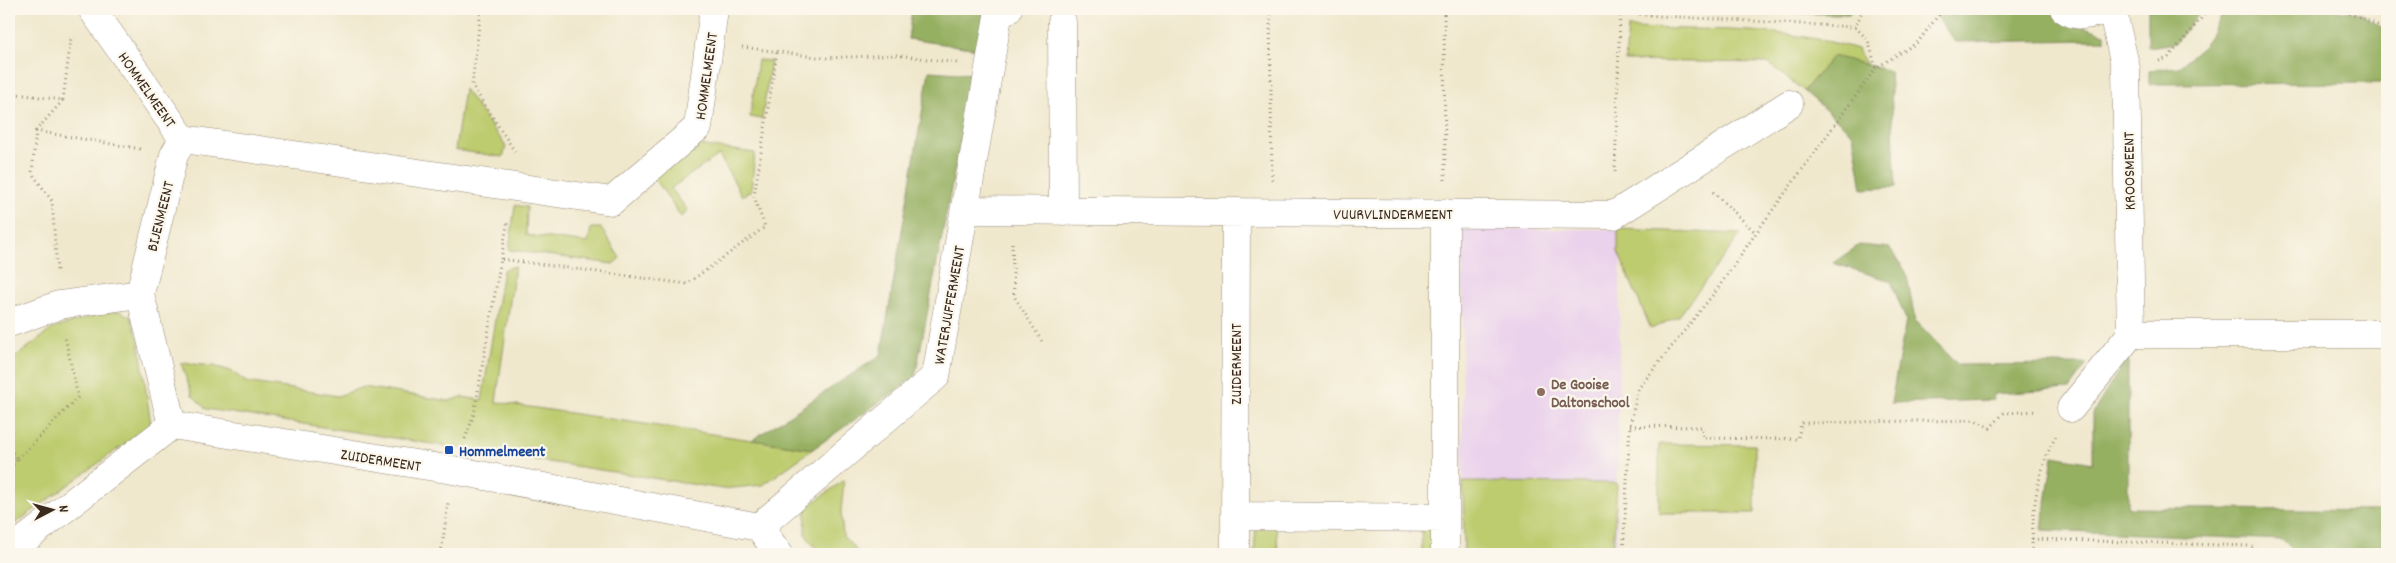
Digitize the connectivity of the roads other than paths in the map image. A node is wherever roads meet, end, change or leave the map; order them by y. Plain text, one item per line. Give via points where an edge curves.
1 (92, 9) edge
2 (714, 9) edge
3 (1008, 9) edge
4 (2064, 9) edge
5 (2107, 9) edge
6 (2112, 9) edge
7 (1062, 22) dead end
8 (1789, 104) dead end
9 (178, 147) junction
10 (965, 210) junction
11 (1063, 211) junction
12 (1236, 212) junction
13 (1445, 213) junction
14 (140, 294) junction
15 (9, 323) edge
16 (2131, 334) junction
17 (2387, 334) edge
18 (2071, 408) road end
19 (172, 425) junction
20 (1235, 516) junction
21 (1445, 518) junction
22 (758, 527) junction
23 (9, 552) edge
24 (779, 554) edge
25 (1235, 554) edge
26 (1445, 554) edge

1 - 9 street, HOMMELMEENT
2 - 9 street, HOMMELMEENT via 698,127 612,201
3 - 10 street, WATERJUFFERMEENT via 998,16
4 - 5 street via 2069,13 2091,16
6 - 16 street, KROOSMEENT via 2126,69
7 - 11 street
8 - 13 street, VUURVLINDERMEENT via 1614,215
9 - 14 street, BIJENMEENT
10 - 11 street, VUURVLINDERMEENT
10 - 22 street, WATERJUFFERMEENT via 936,376
11 - 12 street, VUURVLINDERMEENT
12 - 13 street, VUURVLINDERMEENT
12 - 20 street, ZUIDERMEENT
13 - 21 street
14 - 15 street via 59,305
14 - 19 street, BIJENMEENT
16 - 17 street
16 - 18 street
19 - 22 street, ZUIDERMEENT via 453,470
19 - 23 street
20 - 21 street
20 - 25 street, ZUIDERMEENT
21 - 26 street
22 - 24 street

